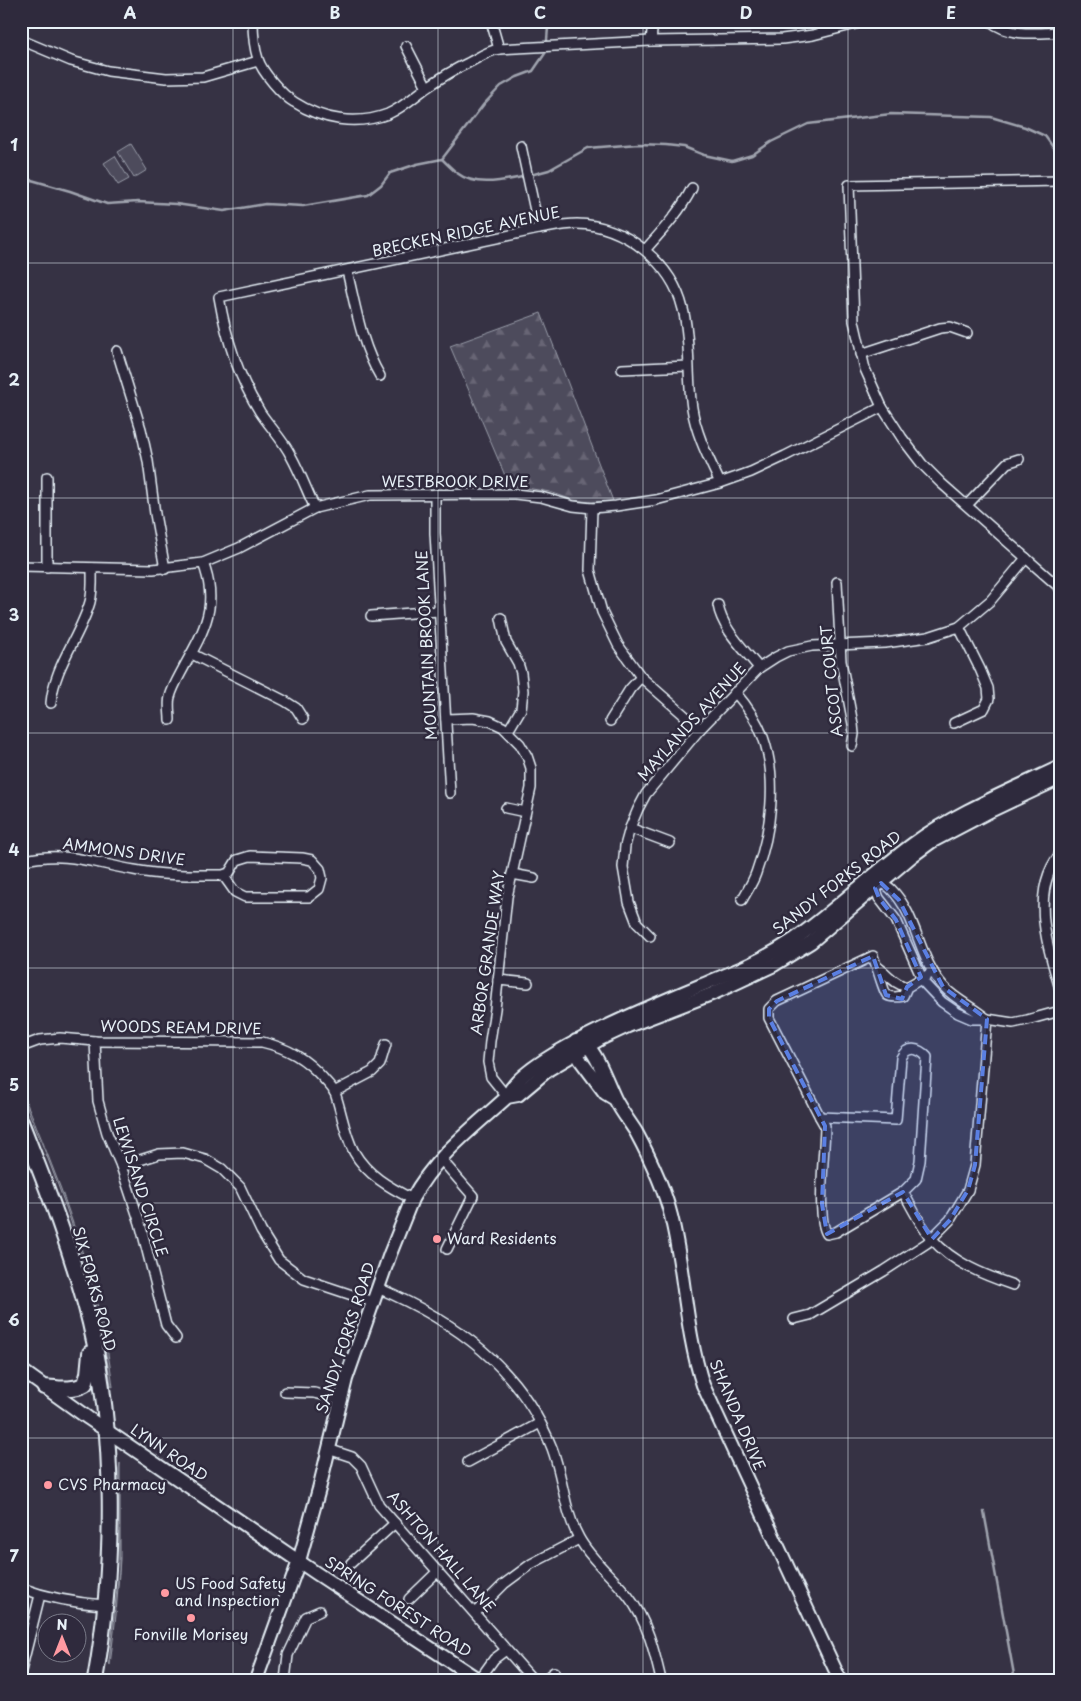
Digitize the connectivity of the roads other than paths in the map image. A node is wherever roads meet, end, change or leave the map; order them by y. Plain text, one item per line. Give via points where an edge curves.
1 (253, 21) edge
2 (491, 21) edge
3 (653, 21) edge
4 (867, 21) edge
5 (990, 21) edge
6 (1060, 32) edge
7 (21, 40) edge
8 (651, 41) junction
9 (406, 46) dead end
10 (499, 49) junction
11 (258, 61) junction
12 (427, 87) junction
13 (521, 146) dead end
14 (1060, 181) edge
15 (692, 188) dead end
16 (539, 229) junction
17 (645, 250) junction
18 (347, 271) junction
19 (967, 333) dead end
20 (117, 351) dead end
21 (861, 354) junction
22 (688, 366) junction
23 (622, 369) dead end
24 (380, 376) dead end
25 (882, 407) junction
26 (1018, 459) dead end
27 (47, 477) dead end
28 (720, 483) junction
29 (435, 494) junction
30 (967, 506) junction
31 (315, 508) junction
32 (592, 508) junction
33 (1026, 558) junction
34 (203, 563) junction
35 (21, 566) edge
36 (47, 567) junction
37 (92, 568) junction
38 (165, 569) junction
39 (837, 582) dead end
40 (1060, 588) edge
41 (718, 605) dead end
42 (439, 611) junction
43 (371, 616) dead end
44 (501, 618) dead end
45 (960, 628) junction
46 (841, 645) junction
47 (192, 654) junction
48 (759, 668) junction
49 (641, 677) junction
50 (735, 692) junction
51 (51, 703) dead end
52 (303, 719) dead end
53 (446, 719) junction
54 (170, 720) dead end
55 (610, 721) dead end
56 (954, 723) dead end
57 (700, 729) junction
58 (508, 732) junction
59 (852, 746) dead end
60 (1060, 767) edge
61 (1060, 778) edge
62 (450, 794) dead end
63 (506, 808) dead end
64 (525, 812) junction
65 (630, 828) junction
66 (670, 842) dead end
67 (1060, 854) edge
68 (21, 861) edge
69 (512, 874) junction
70 (222, 876) junction
71 (534, 878) dead end
72 (876, 883) junction
73 (742, 900) dead end
74 (650, 936) dead end
75 (933, 972) junction
76 (921, 977) junction
77 (498, 980) junction
78 (886, 980) junction
79 (528, 983) dead end
80 (907, 986) junction
81 (1060, 990) edge
82 (1060, 1011) edge
83 (987, 1019) junction
84 (95, 1040) junction
85 (386, 1044) dead end
86 (21, 1047) edge
87 (580, 1047) junction
88 (334, 1092) junction
89 (507, 1097) junction
90 (820, 1117) junction
91 (21, 1122) edge
92 (440, 1158) junction
93 (121, 1166) junction
94 (903, 1192) junction
95 (412, 1199) junction
96 (932, 1239) junction
97 (448, 1249) dead end
98 (1013, 1285) dead end
99 (378, 1288) junction
100 (374, 1302) junction
101 (794, 1319) dead end
102 (176, 1338) dead end
103 (94, 1340) junction
104 (21, 1370) edge
105 (44, 1387) junction
106 (285, 1392) dead end
107 (340, 1399) junction
108 (540, 1423) junction
109 (106, 1430) junction
110 (328, 1449) junction
111 (468, 1462) dead end
112 (395, 1523) junction
113 (579, 1539) junction
114 (299, 1561) junction
115 (351, 1563) dead end
116 (438, 1571) junction
117 (21, 1588) edge
118 (40, 1595) junction
119 (408, 1599) dead end
120 (104, 1605) junction
121 (320, 1611) dead end
122 (475, 1613) junction
123 (506, 1650) junction
124 (21, 1671) edge
125 (554, 1672) dead end
126 (94, 1680) edge
127 (256, 1680) edge
128 (285, 1680) edge
129 (479, 1680) edge
130 (533, 1680) edge
131 (544, 1680) edge
132 (661, 1680) edge
133 (840, 1680) edge

1 - 11 street
2 - 10 street
3 - 8 street
4 - 8 street via 813,35 782,39
5 - 6 street via 1006,30 1022,33
7 - 11 street via 71,62 166,78 203,77
8 - 10 street
9 - 12 street
10 - 12 street
11 - 12 street via 280,92 291,101 321,116 341,120 388,114
13 - 16 street
14 - 21 street via 850,185 852,306
15 - 17 street via 684,204
16 - 17 street, BRECKEN RIDGE AVENUE via 578,224 600,227
16 - 18 street, BRECKEN RIDGE AVENUE
17 - 22 street, BRECKEN RIDGE AVENUE via 664,269 683,308
18 - 24 street via 362,334
18 - 31 street, BRECKEN RIDGE AVENUE via 219,297 222,320 244,385 291,455
19 - 21 street via 950,327 940,328
20 - 38 street via 141,429
21 - 25 street
22 - 23 street
22 - 28 street, BRECKEN RIDGE AVENUE via 696,424
25 - 28 street, WESTBROOK DRIVE via 785,456
25 - 30 street via 922,464
26 - 30 street via 1007,463
27 - 36 street
28 - 32 street, WESTBROOK DRIVE via 656,500
29 - 31 street, WESTBROOK DRIVE via 370,495
29 - 32 street, WESTBROOK DRIVE via 515,494
29 - 42 street, MOUNTAIN BROOK LANE
30 - 33 street
31 - 34 street, WESTBROOK DRIVE
32 - 49 street via 590,570 602,612 618,645
33 - 40 street
33 - 45 street, MAYLANDS AVENUE via 991,600
34 - 38 street, WESTBROOK DRIVE
34 - 47 street via 209,578 209,615
35 - 36 street, WESTBROOK DRIVE
36 - 37 street, WESTBROOK DRIVE
37 - 38 street, WESTBROOK DRIVE
37 - 51 street via 90,600 54,682
39 - 46 street, ASCOT COURT
41 - 48 street via 719,616
42 - 43 street
42 - 53 street, MOUNTAIN BROOK LANE
44 - 58 street via 506,642 518,663 523,691 521,709
45 - 46 street, MAYLANDS AVENUE via 885,643
45 - 56 street via 988,688 989,699 984,709
46 - 48 street, MAYLANDS AVENUE via 788,651
46 - 59 street, ASCOT COURT via 843,680 854,734
47 - 52 street via 285,701 296,708
47 - 54 street via 170,698
48 - 50 street, MAYLANDS AVENUE
49 - 55 street
49 - 57 street
50 - 57 street, MAYLANDS AVENUE
50 - 73 street via 750,710 763,737 769,759 771,795 762,855
53 - 58 street, ARBOR GRANDE WAY via 490,721
53 - 62 street, MOUNTAIN BROOK LANE
57 - 65 street, MAYLANDS AVENUE via 646,794
58 - 64 street, ARBOR GRANDE WAY via 520,744 531,768
60 - 72 street, SANDY FORKS ROAD via 929,832
61 - 72 street, SANDY FORKS ROAD via 931,842
63 - 64 street
64 - 69 street, ARBOR GRANDE WAY
65 - 66 street
65 - 74 street, MAYLANDS AVENUE via 623,867 629,902 637,923
67 - 81 street via 1050,870 1043,913
68 - 70 street, AMMONS DRIVE via 76,857 167,875
69 - 71 street
69 - 77 street, ARBOR GRANDE WAY
70 - 70 street via 229,873 237,860 250,856 312,860 320,869 322,878 319,889 309,897 245,896 235,892
72 - 75 street via 890,887 899,900
72 - 76 street via 879,898 896,920
72 - 87 street, SANDY FORKS ROAD via 771,954 606,1026
75 - 76 street
75 - 83 street via 944,987
76 - 80 street
76 - 83 street via 942,1002 958,1013 972,1019
77 - 79 street
77 - 89 street, ARBOR GRANDE WAY via 488,1062 491,1077
78 - 80 street
78 - 80 street via 884,992 888,996 903,996
78 - 90 street via 873,956 777,1001 769,1009 769,1018
82 - 83 street via 1013,1022
83 - 96 street via 975,1165 968,1190 950,1220
84 - 86 street, WOODS REAM DRIVE via 60,1038 40,1040
84 - 88 street, WOODS REAM DRIVE via 262,1042 299,1056
84 - 93 street, LEWISAND CIRCLE via 98,1101
85 - 88 street via 380,1064 372,1072
87 - 89 street, SANDY FORKS ROAD via 546,1060 510,1089
87 - 133 street, SHANDA DRIVE via 580,1061 605,1094 615,1099 644,1146 668,1204 703,1385
88 - 95 street, WOODS REAM DRIVE via 354,1152 384,1184
89 - 92 street, SANDY FORKS ROAD
90 - 94 street via 825,1126 822,1204 827,1234 836,1232
90 - 94 street via 896,1120 900,1058 912,1049 921,1051 927,1057 920,1160 916,1179
91 - 103 main road, SIX FORKS ROAD via 68,1245
92 - 95 street, SANDY FORKS ROAD
92 - 97 street via 473,1196
93 - 100 street via 159,1154 183,1153 205,1158 222,1169 240,1188 278,1260 304,1279
93 - 102 street, LEWISAND CIRCLE via 140,1223 166,1325
94 - 96 street
95 - 99 street, SANDY FORKS ROAD
96 - 98 street via 958,1261
96 - 101 street via 810,1315
99 - 100 street, SANDY FORKS ROAD
99 - 108 street via 446,1323 483,1349 517,1387
100 - 107 street, SANDY FORKS ROAD
103 - 105 main road via 85,1384 68,1389
103 - 109 main road, SIX FORKS ROAD
104 - 105 street, LYNN ROAD
105 - 109 street, LYNN ROAD
106 - 107 street via 314,1393
107 - 110 street, SANDY FORKS ROAD
108 - 111 street
108 - 113 street via 552,1448
109 - 114 street, LYNN ROAD
109 - 120 main road, SIX FORKS ROAD via 109,1530
110 - 112 street, ASHTON HALL LANE via 352,1457 361,1466 379,1505
110 - 114 street, SANDY FORKS ROAD
112 - 115 street
112 - 116 street, ASHTON HALL LANE
113 - 122 street via 531,1564 504,1584
113 - 132 street via 630,1598 652,1643
114 - 127 street, SANDY FORKS ROAD
114 - 129 street, SPRING FOREST ROAD
116 - 119 street
116 - 122 street, ASHTON HALL LANE
117 - 118 street
118 - 120 street
118 - 124 street
120 - 126 main road, SIX FORKS ROAD
121 - 128 street via 306,1617 288,1655
122 - 123 street, ASHTON HALL LANE
123 - 129 street via 494,1659
123 - 130 street, ASHTON HALL LANE
125 - 131 street

